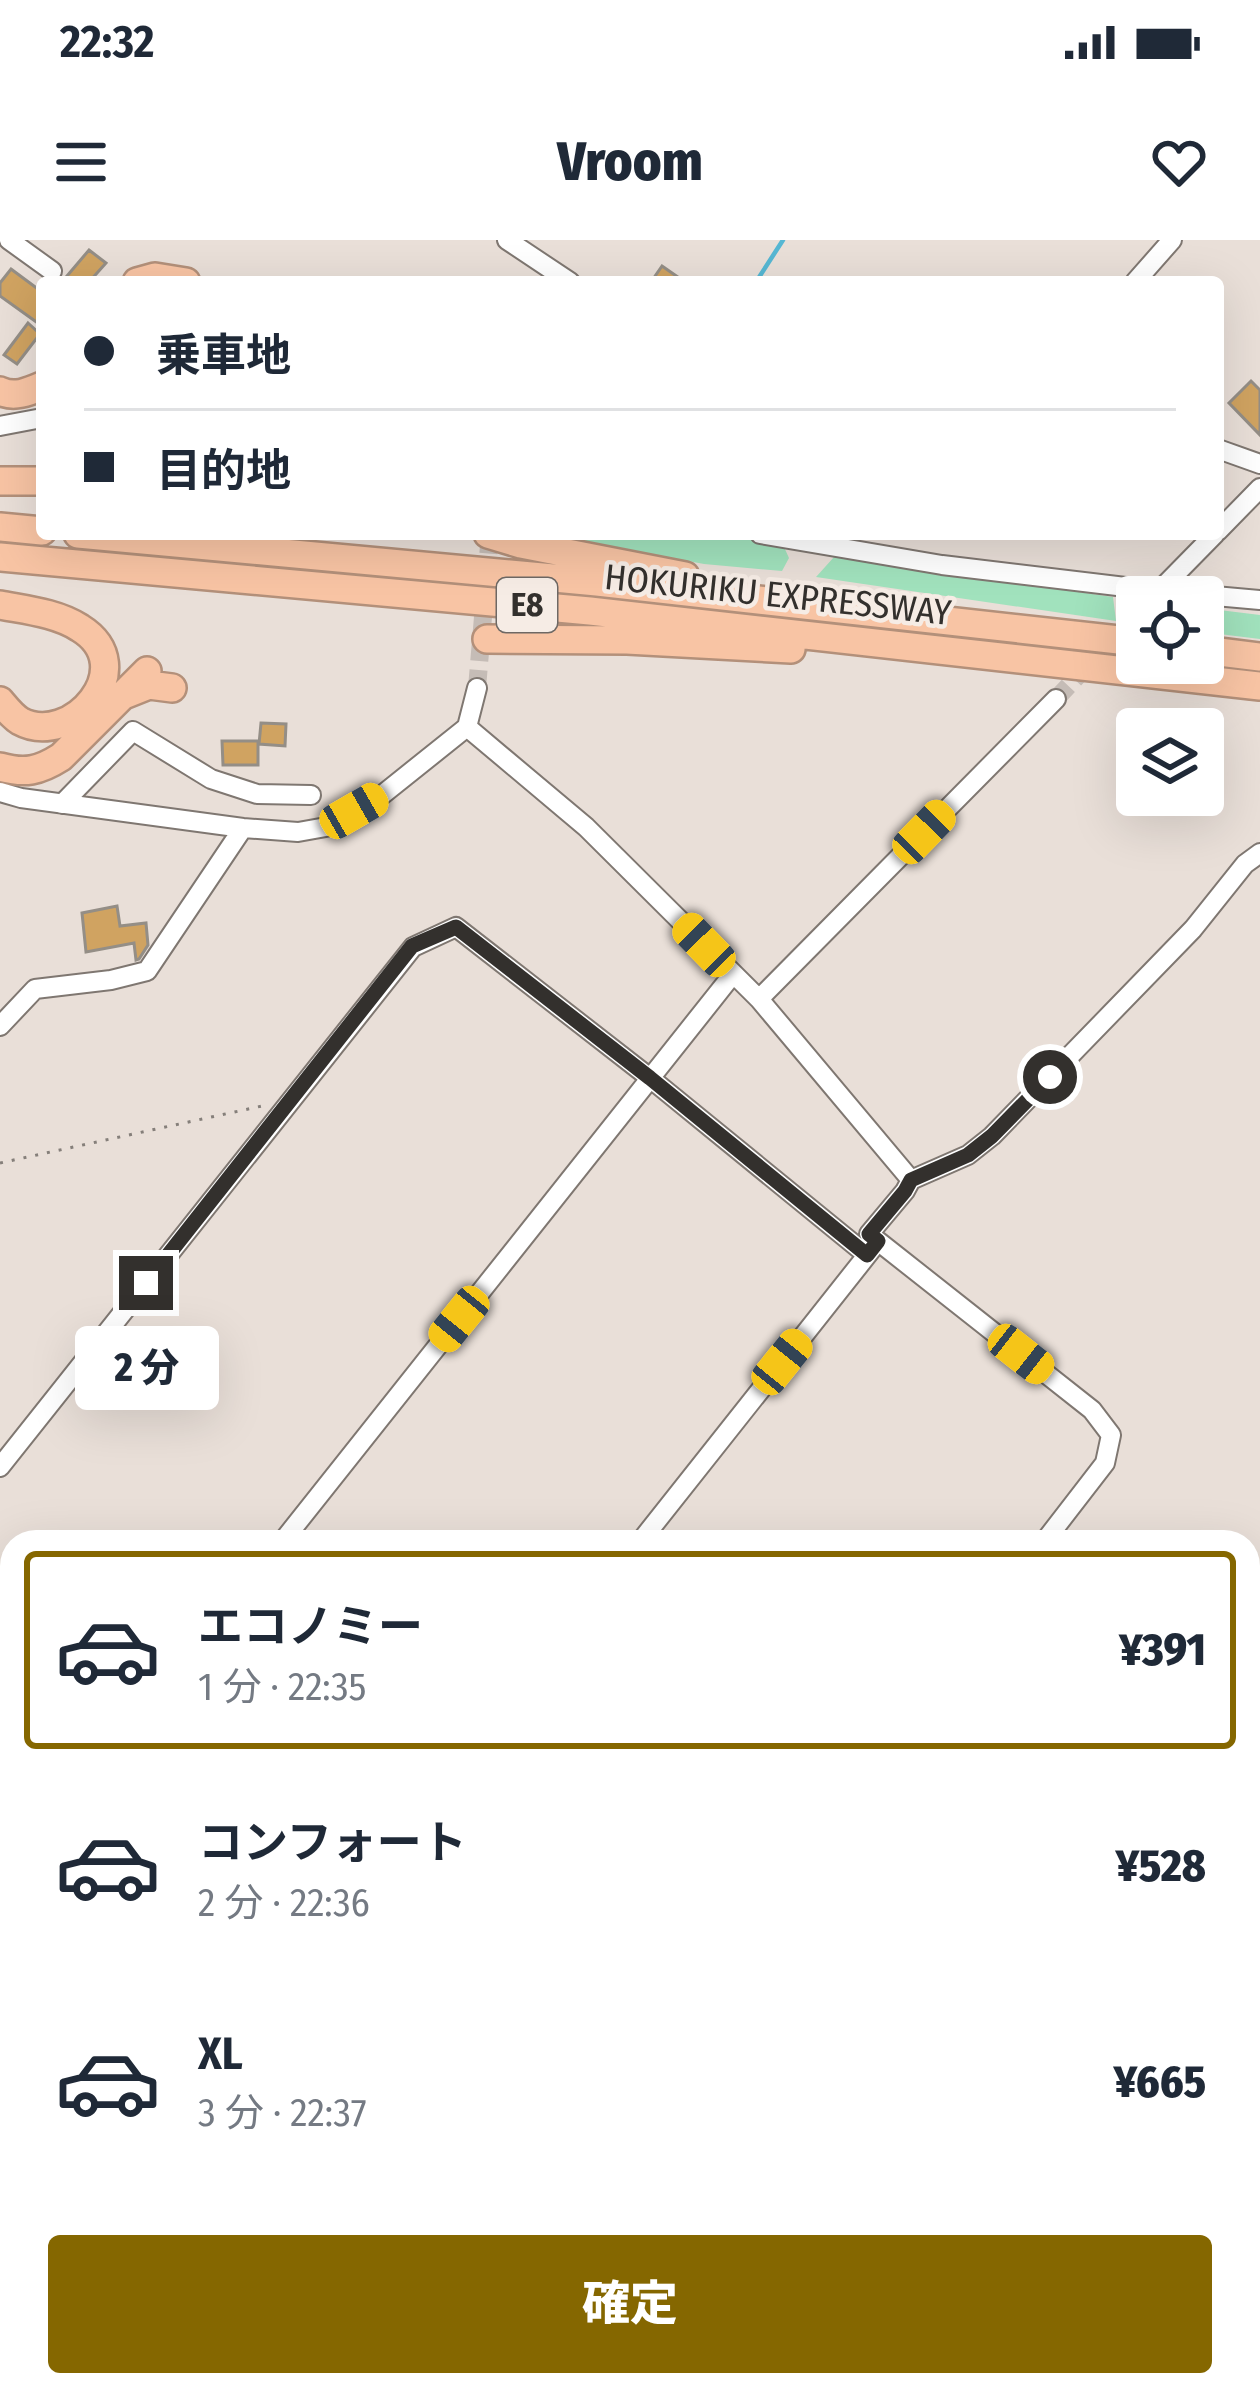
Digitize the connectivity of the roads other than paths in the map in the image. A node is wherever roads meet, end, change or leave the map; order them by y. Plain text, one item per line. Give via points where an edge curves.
1 (9, 240) edge
2 (507, 240) edge
3 (1172, 240) edge
4 (52, 271) dead end
5 (561, 276) edge
6 (1140, 276) edge
7 (36, 388) edge
8 (0, 391) edge
9 (0, 403) edge
10 (36, 404) edge
11 (36, 419) edge
12 (0, 426) edge
13 (1224, 451) edge
14 (1260, 464) edge
15 (0, 481) edge
16 (36, 481) edge
17 (1260, 488) edge
18 (1224, 525) edge
19 (0, 527) edge
20 (36, 530) edge
21 (143, 540) edge
22 (508, 540) edge
23 (795, 540) edge
24 (1209, 540) edge
25 (0, 557) edge
26 (1174, 576) edge
27 (1116, 586) edge
28 (1224, 597) edge
29 (1260, 600) edge
30 (0, 604) edge
31 (1004, 625) junction
32 (488, 639) dead end
33 (1116, 639) edge
34 (1224, 653) edge
35 (1260, 657) edge
36 (1053, 662) junction
37 (147, 671) dead end
38 (1260, 686) edge
39 (172, 688) dead end
40 (477, 688) tunnel mouth
41 (123, 695) junction
42 (1057, 699) tunnel mouth
43 (0, 701) edge
44 (466, 727) junction
45 (0, 767) edge
46 (0, 792) edge
47 (311, 795) dead end
48 (62, 804) junction
49 (243, 828) junction
50 (1260, 853) edge
51 (733, 974) junction
52 (759, 999) junction
53 (0, 1026) edge
54 (650, 1078) junction
55 (911, 1180) junction
56 (873, 1248) junction
57 (0, 1467) edge
58 (292, 1530) edge
59 (650, 1530) edge
60 (1054, 1530) edge

1 - 4 street
2 - 5 street
3 - 6 street
7 - 8 highway
9 - 10 highway
11 - 12 street
13 - 14 street
15 - 16 highway
17 - 18 street
19 - 20 highway
21 - 31 highway, HOKURIKU EXPRESSWAY / E8
22 - 31 highway
23 - 27 street
24 - 26 street
25 - 36 highway, HOKURIKU EXPRESSWAY / E8
28 - 29 street
30 - 43 highway via 81,628 107,666 98,692 54,726 21,722
31 - 33 highway, HOKURIKU EXPRESSWAY / E8
32 - 36 highway
34 - 35 highway
36 - 38 highway, HOKURIKU EXPRESSWAY / E8
37 - 41 highway
39 - 41 highway via 148,685
40 - 44 street
41 - 45 highway via 45,768
42 - 52 street
44 - 49 street via 382,795 326,827
44 - 51 street via 586,826
46 - 48 street
47 - 48 street via 257,794 211,779 133,731
48 - 49 street
49 - 53 street via 147,971 35,989
50 - 55 street via 992,1136
51 - 52 street
51 - 54 street
52 - 55 street
54 - 56 street
54 - 57 street via 456,927 412,946
54 - 58 street
55 - 56 street via 869,1234
56 - 59 street
56 - 60 street via 1092,1410 1111,1435 1105,1463

